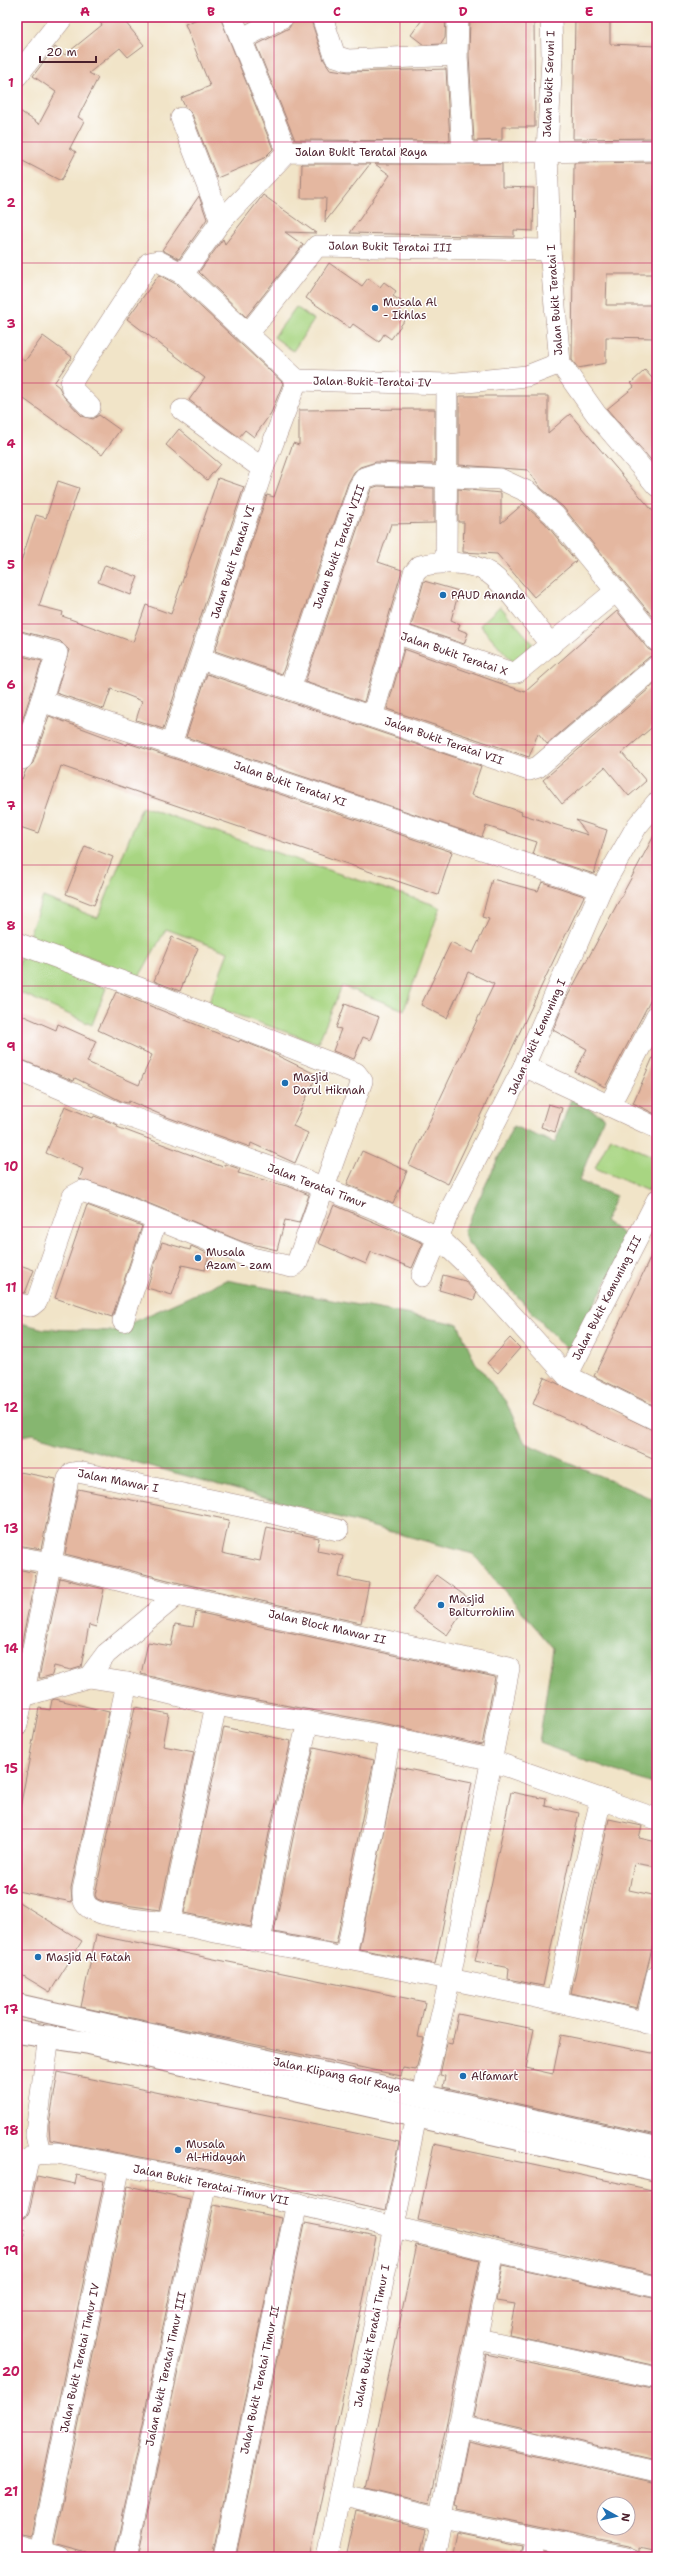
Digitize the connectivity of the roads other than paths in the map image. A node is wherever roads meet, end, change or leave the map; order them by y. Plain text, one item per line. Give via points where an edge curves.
1 (63, 17) edge
2 (232, 17) edge
3 (283, 17) edge
4 (322, 17) edge
5 (458, 17) edge
6 (551, 17) edge
7 (241, 38) junction
8 (457, 55) junction
9 (17, 76) edge
10 (181, 118) dead end
11 (657, 150) edge
12 (547, 151) junction
13 (287, 152) junction
14 (463, 153) junction
15 (221, 221) junction
16 (550, 250) junction
17 (183, 274) junction
18 (248, 334) junction
19 (560, 363) junction
20 (297, 380) junction
21 (447, 384) junction
22 (90, 407) dead end
23 (182, 410) dead end
24 (263, 469) junction
25 (448, 476) junction
26 (657, 486) edge
27 (446, 563) junction
28 (616, 591) junction
29 (396, 633) junction
30 (657, 641) edge
31 (17, 642) edge
32 (551, 645) junction
33 (201, 659) junction
34 (657, 666) edge
35 (290, 689) junction
36 (41, 701) junction
37 (372, 717) junction
38 (171, 744) junction
39 (17, 760) edge
40 (657, 802) edge
41 (601, 889) junction
42 (17, 943) edge
43 (657, 1015) edge
44 (524, 1066) junction
45 (17, 1070) edge
46 (609, 1106) junction
47 (657, 1128) edge
48 (324, 1189) junction
49 (657, 1200) edge
50 (156, 1220) junction
51 (651, 1226) edge
52 (438, 1237) junction
53 (422, 1276) dead end
54 (17, 1304) edge
55 (123, 1321) dead end
56 (568, 1376) junction
57 (655, 1414) edge
58 (338, 1530) dead end
59 (17, 1557) edge
60 (51, 1563) junction
61 (177, 1595) junction
62 (89, 1677) junction
63 (127, 1683) junction
64 (20, 1696) edge
65 (216, 1705) junction
66 (308, 1722) junction
67 (17, 1725) edge
68 (390, 1737) junction
69 (492, 1762) junction
70 (601, 1799) junction
71 (657, 1819) edge
72 (170, 1922) junction
73 (260, 1941) junction
74 (345, 1959) junction
75 (657, 1976) edge
76 (450, 1978) junction
77 (557, 2000) junction
78 (17, 2005) edge
79 (651, 2024) edge
80 (17, 2032) edge
81 (49, 2036) junction
82 (318, 2071) junction
83 (316, 2093) junction
84 (423, 2094) junction
85 (416, 2116) junction
86 (657, 2148) edge
87 (34, 2156) junction
88 (120, 2166) junction
89 (657, 2170) edge
90 (206, 2182) junction
91 (297, 2203) junction
92 (17, 2209) edge
93 (394, 2226) junction
94 (494, 2251) junction
95 (657, 2287) edge
96 (478, 2339) junction
97 (657, 2378) edge
98 (458, 2426) junction
99 (657, 2471) edge
100 (340, 2495) junction
101 (441, 2519) junction
102 (17, 2545) edge
103 (534, 2548) edge
104 (40, 2551) junction
105 (60, 2557) edge
106 (126, 2557) edge
107 (224, 2557) edge
108 (328, 2557) edge
109 (433, 2557) edge
110 (628, 2557) edge

1 - 9 street
2 - 7 street
3 - 7 street
4 - 8 street via 335,56 348,60
5 - 8 street
6 - 12 street, Jalan Bukit Seruni I via 552,57
7 - 13 street
8 - 14 street
10 - 15 street
11 - 12 street, Jalan Bukit Teratai Raya
12 - 14 street, Jalan Bukit Teratai Raya
12 - 16 street, Jalan Bukit Teratai I
13 - 14 street, Jalan Bukit Teratai Raya
13 - 15 street, Jalan Bukit Teratai Raya
15 - 17 street, Jalan Bukit Teratai Raya
16 - 18 street, Jalan Bukit Teratai III via 317,246
16 - 19 street, Jalan Bukit Teratai I
17 - 18 street
17 - 22 street via 158,261 149,264 71,383 72,389
18 - 20 street
19 - 21 street, Jalan Bukit Teratai IV via 527,376
19 - 26 street, Jalan Bukit Teratai I via 596,414
20 - 21 street, Jalan Bukit Teratai IV
20 - 24 street, Jalan Bukit Teratai VI
21 - 25 street, Jalan Bukit Teratai IV
23 - 24 street
24 - 33 street, Jalan Bukit Teratai VI
25 - 27 street, Jalan Bukit Teratai IV
25 - 28 street, Jalan Bukit Teratai VIII via 500,479 528,492 554,515
25 - 35 street, Jalan Bukit Teratai VIII via 376,474 364,478
27 - 29 street via 420,566 414,573
27 - 32 street via 489,572
28 - 30 street, Jalan Bukit Teratai VIII
28 - 32 street, Jalan Bukit Teratai X
29 - 32 street, Jalan Bukit Teratai X via 512,673 518,672
29 - 37 street, Jalan Bukit Teratai X
31 - 36 street via 58,653
33 - 35 street, Jalan Bukit Teratai VII
33 - 38 street, Jalan Bukit Teratai VI
34 - 37 street, Jalan Bukit Teratai VII via 534,769 523,769
35 - 37 street, Jalan Bukit Teratai VII
36 - 38 street, Jalan Bukit Teratai XI
36 - 39 street via 27,750 22,758
38 - 41 street, Jalan Bukit Teratai XI
40 - 41 street, Jalan Bukit Kemuning I via 637,826
41 - 44 street, Jalan Bukit Kemuning I
42 - 48 street via 137,986 359,1075 362,1086
43 - 46 street
44 - 46 street
44 - 52 street, Jalan Bukit Kemuning I
45 - 48 street, Jalan Teratai Timur via 119,1113
46 - 47 street
48 - 50 street via 297,1264 292,1268 252,1258
48 - 52 street, Jalan Teratai Timur
49 - 51 street, Jalan Bukit Kemuning III
50 - 54 street via 88,1192 77,1193 73,1196 60,1227 36,1301 31,1306
50 - 55 street
51 - 56 street, Jalan Bukit Kemuning III
52 - 53 street, Jalan Bukit Kemuning I
52 - 56 street, Jalan Teratai Timur
56 - 57 street
58 - 60 street, Jalan Mawar I via 268,1512 78,1472 72,1473 68,1480
59 - 60 street, Jalan Block Mawar II
60 - 61 street, Jalan Block Mawar II
60 - 64 street, Jalan Mawar I
61 - 62 street via 106,1654
61 - 69 street, Jalan Block Mawar II via 509,1668
62 - 63 street
62 - 64 street
63 - 65 street
63 - 72 street via 82,1896 92,1909 103,1913
64 - 67 street, Jalan Mawar I
65 - 66 street
65 - 72 street
66 - 68 street
66 - 73 street via 281,1835
68 - 69 street
68 - 74 street via 378,1809
69 - 70 street
69 - 76 street
70 - 71 street
70 - 77 street
72 - 73 street
73 - 74 street
74 - 76 street
75 - 79 street
76 - 77 street
76 - 84 street
77 - 79 street
78 - 82 main road, Jalan Klipang Golf Raya
80 - 81 main road, Jalan Klipang Golf Raya
81 - 83 main road, Jalan Klipang Golf Raya
81 - 87 street
82 - 83 main road
82 - 84 main road, Jalan Klipang Golf Raya
83 - 85 main road, Jalan Klipang Golf Raya
84 - 86 main road, Jalan Klipang Golf Raya
85 - 89 main road, Jalan Klipang Golf Raya
85 - 93 street, Jalan Bukit Teratai Timur I
87 - 88 street, Jalan Bukit Teratai Timur VII via 57,2153
87 - 92 street
88 - 90 street, Jalan Bukit Teratai Timur VII
88 - 104 street, Jalan Bukit Teratai Timur IV
90 - 91 street, Jalan Bukit Teratai Timur VII
90 - 106 street, Jalan Bukit Teratai Timur III
91 - 93 street, Jalan Bukit Teratai Timur VII
91 - 107 street, Jalan Bukit Teratai Timur II
93 - 94 street, Jalan Bukit Teratai Timur VII
93 - 100 street, Jalan Bukit Teratai Timur I
94 - 95 street, Jalan Bukit Teratai Timur VII
94 - 96 street
96 - 97 street
96 - 98 street
98 - 99 street
98 - 101 street
100 - 101 street
100 - 108 street, Jalan Bukit Teratai Timur I
101 - 103 street
101 - 109 street
102 - 104 street
103 - 110 street
104 - 105 street

